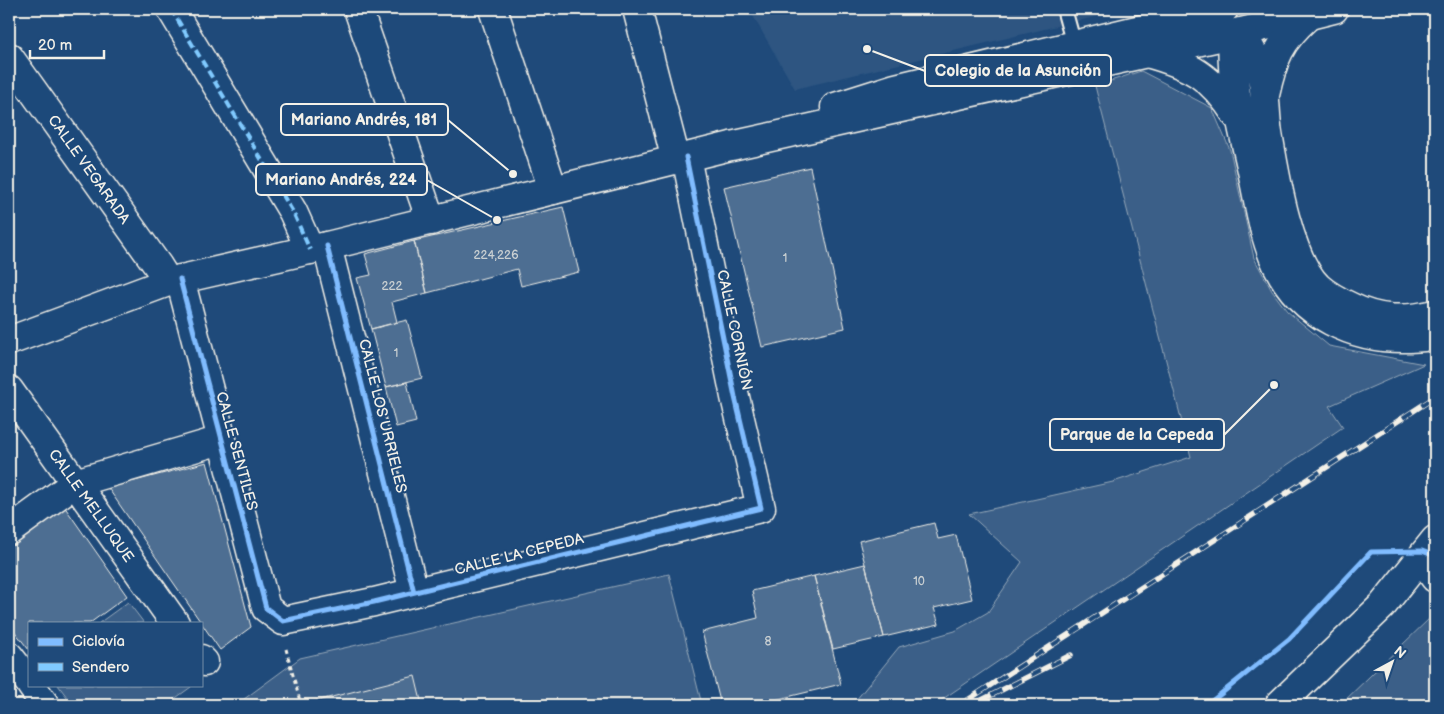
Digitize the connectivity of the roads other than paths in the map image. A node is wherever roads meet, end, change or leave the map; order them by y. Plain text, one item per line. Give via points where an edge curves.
1 (171, 9) edge
2 (358, 9) edge
3 (493, 9) edge
4 (637, 9) edge
5 (1064, 9) edge
6 (1271, 9) edge
7 (1334, 9) edge
8 (1308, 16) junction
9 (1233, 25) edge
10 (1074, 45) junction
11 (1147, 53) junction
12 (9, 57) edge
13 (1265, 98) junction
14 (874, 114) junction
15 (1242, 124) junction
16 (731, 146) junction
17 (681, 158) junction
18 (553, 190) junction
19 (431, 221) junction
20 (318, 248) junction
21 (174, 281) junction
22 (1435, 314) edge
23 (1435, 335) edge
24 (9, 340) edge
25 (9, 390) edge
26 (221, 440) junction
27 (75, 483) junction
28 (761, 508) joint
29 (9, 530) edge
30 (1431, 559) edge
31 (414, 592) junction
32 (282, 621) joint
33 (174, 622) edge
34 (9, 656) edge
35 (28, 681) edge
36 (31, 686) edge
37 (45, 705) edge
38 (1279, 705) edge

1 - 20 main road, CALLE LOS URRIELES
2 - 19 main road
3 - 18 main road
4 - 17 main road, CALLE CORNIÓN
5 - 10 lane
6 - 9 main road via 1249,15
7 - 8 main road
8 - 9 main road
8 - 13 main road via 1289,32 1280,48 1271,68
9 - 10 main road via 1190,18
9 - 11 main road
9 - 13 main road via 1253,53 1262,77
9 - 15 main road via 1231,62
10 - 14 main road via 1063,59 913,95
10 - 16 main road via 895,88
11 - 14 main road
11 - 15 main road via 1179,62 1198,72 1229,103
12 - 21 main road, CALLE VEGARADA via 158,266
13 - 22 main road via 1268,132 1294,245 1318,287 1364,314 1389,320
14 - 16 main road
15 - 23 main road via 1268,241 1277,266 1294,291 1312,310 1340,326 1368,336
16 - 17 main road
17 - 18 main road
17 - 28 main road, CALLE CORNIÓN
18 - 19 main road
19 - 20 main road
20 - 21 main road
20 - 31 main road, CALLE LOS URRIELES
21 - 24 main road
21 - 26 main road, CALLE SENTILES
25 - 27 main road, CALLE MELLUQUE
26 - 27 main road
26 - 32 main road, CALLE SENTILES via 266,608
27 - 29 main road
27 - 33 main road, CALLE MELLUQUE
28 - 31 main road, CALLE LA CEPEDA
30 - 38 main road
31 - 32 main road, CALLE LA CEPEDA
34 - 35 main road
36 - 37 main road

